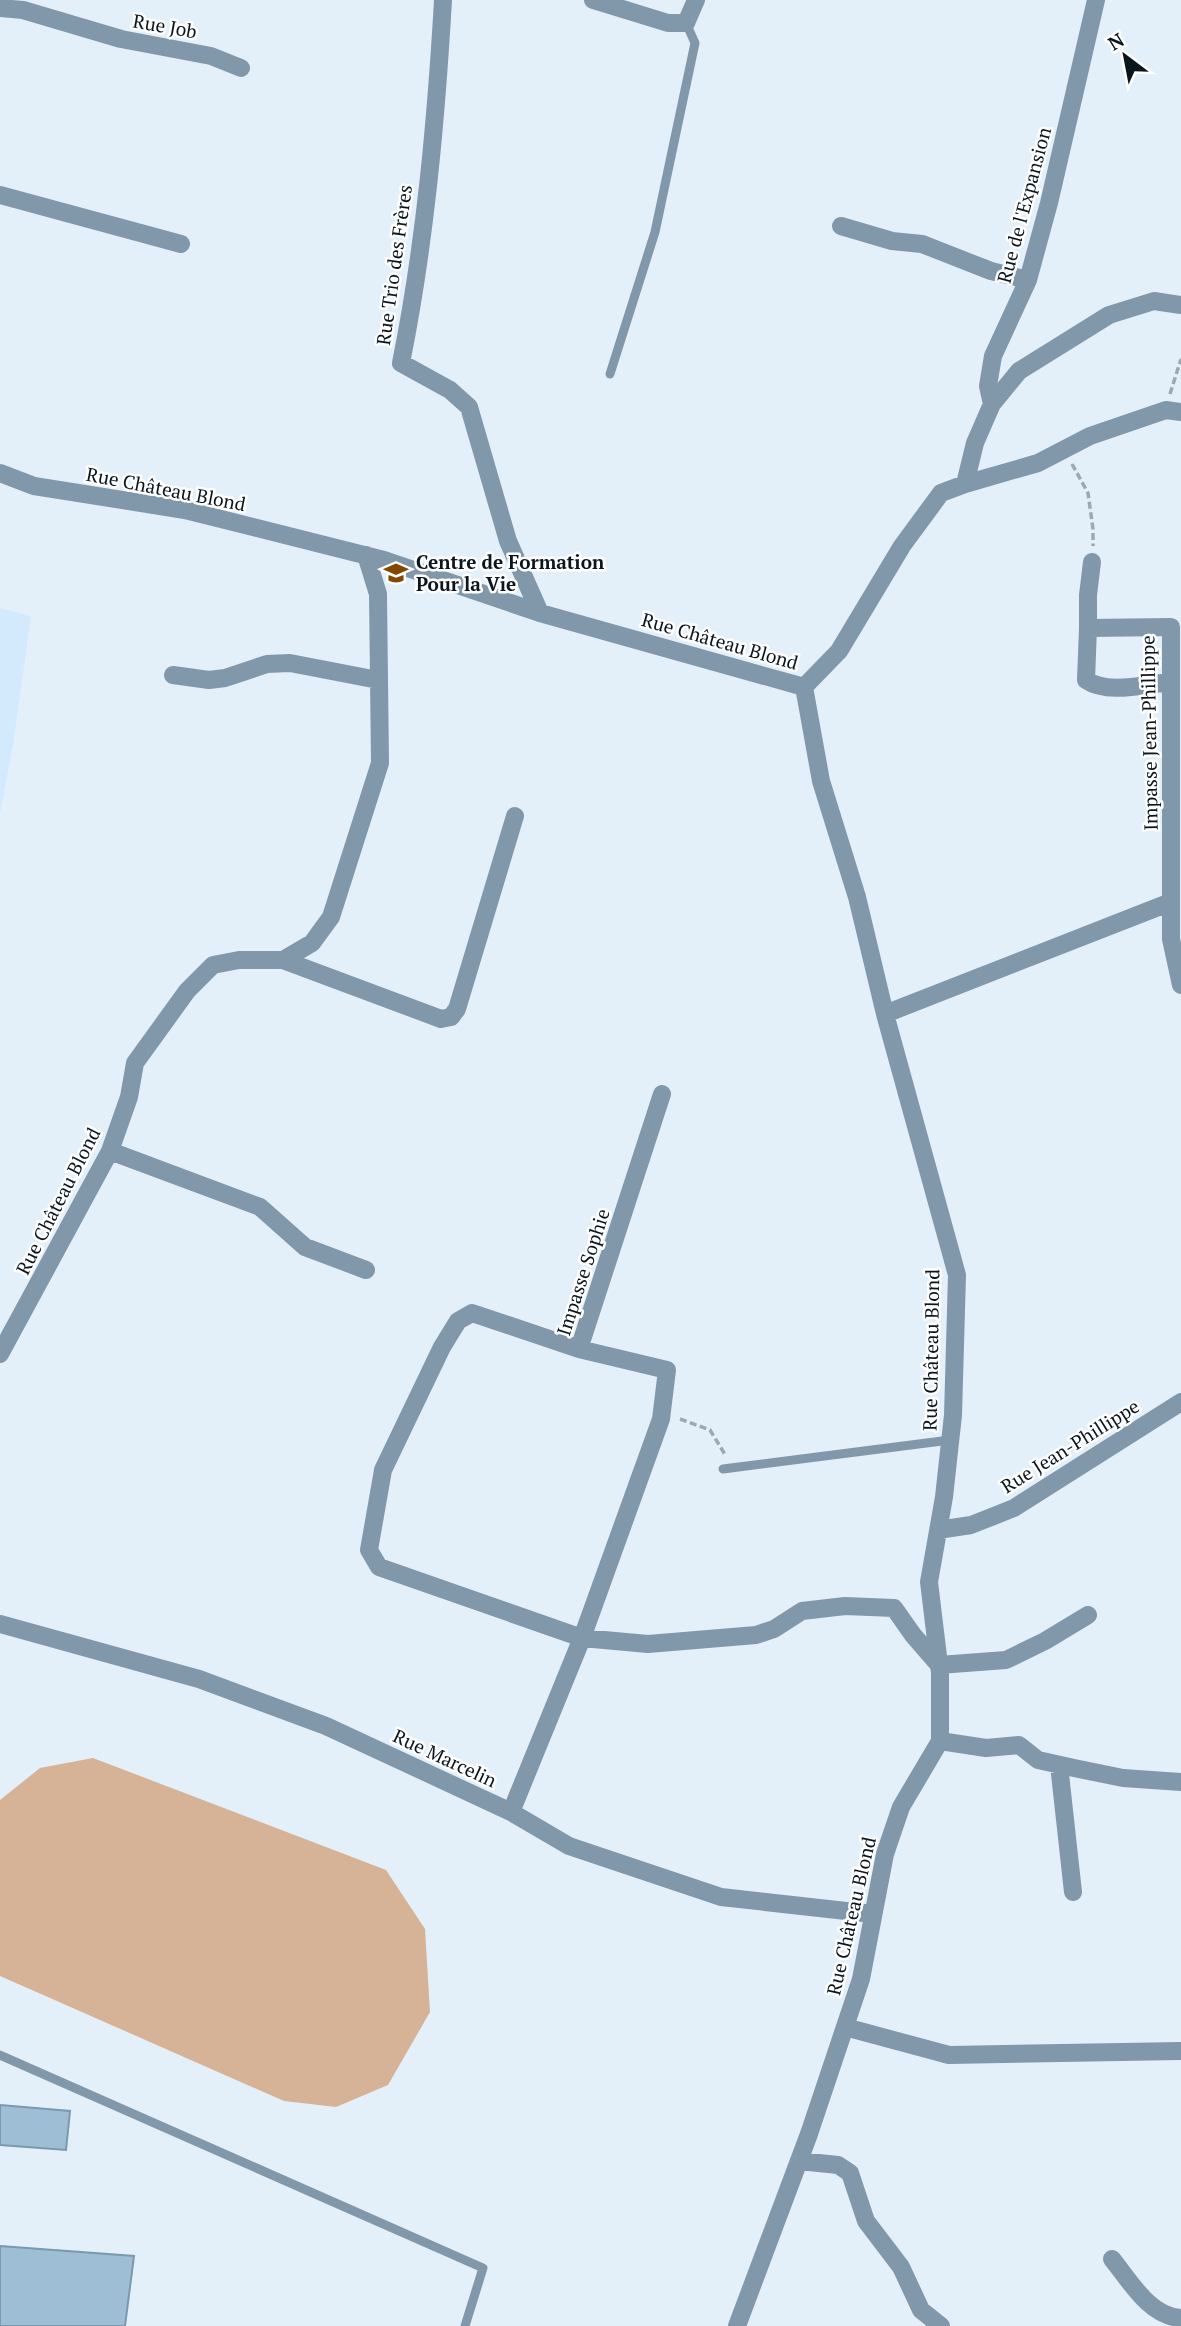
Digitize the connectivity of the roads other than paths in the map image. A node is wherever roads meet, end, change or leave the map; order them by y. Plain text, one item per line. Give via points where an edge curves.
1 (443, 0) edge
2 (593, 0) edge
3 (696, 0) edge
4 (1096, 0) edge
5 (0, 8) edge
6 (686, 23) junction
7 (241, 68) dead end
8 (0, 195) edge
9 (841, 226) dead end
10 (181, 244) dead end
11 (1028, 280) junction
12 (1181, 304) edge
13 (610, 374) dead end
14 (992, 404) junction
15 (1174, 411) edge
16 (0, 473) edge
17 (965, 484) junction
18 (366, 555) junction
19 (1092, 562) road end
20 (540, 613) junction
21 (1176, 625) edge
22 (1088, 628) junction
23 (173, 675) dead end
24 (378, 680) junction
25 (1171, 682) junction
26 (804, 687) junction
27 (1176, 786) edge
28 (515, 816) dead end
29 (1171, 902) junction
30 (283, 960) junction
31 (1181, 985) edge
32 (885, 1014) junction
33 (662, 1094) dead end
34 (110, 1151) junction
35 (366, 1270) dead end
36 (579, 1349) junction
37 (0, 1354) edge
38 (1181, 1402) edge
39 (950, 1440) junction
40 (728, 1469) road end
41 (938, 1530) junction
42 (1088, 1615) dead end
43 (0, 1624) edge
44 (582, 1638) junction
45 (939, 1665) junction
46 (940, 1741) junction
47 (1059, 1765) junction
48 (1181, 1782) edge
49 (512, 1812) junction
50 (1073, 1892) dead end
51 (873, 1914) junction
52 (845, 2027) junction
53 (1181, 2052) edge
54 (0, 2055) edge
55 (799, 2161) junction
56 (1112, 2259) dead end
57 (1181, 2318) edge
58 (465, 2326) edge
59 (737, 2326) edge
60 (941, 2326) edge

1 - 20 street, Rue Trio des Frères via 422,233 401,363 450,390 469,407 508,541
2 - 6 street via 668,23
3 - 6 street
4 - 11 street, Rue de l'Expansion
5 - 7 street, Rue Job via 211,56
6 - 13 lane via 695,43 655,232
8 - 10 street
9 - 11 street via 892,241 922,244
11 - 14 street, Rue de l'Expansion via 993,356 988,386
12 - 14 street via 1154,301 1109,315 1019,371
14 - 17 street, Rue de l'Expansion via 975,443
15 - 17 street via 1090,436 1038,463
16 - 18 street, Rue Château Blond via 34,486 185,510
17 - 26 street via 941,493 902,545 839,651
18 - 20 street, Rue Château Blond
18 - 24 street via 378,594
19 - 22 street
20 - 26 street, Rue Château Blond
21 - 22 street, Impasse Jean-Phillippe
21 - 25 street, Impasse Jean-Phillippe
22 - 25 street via 1086,680 1095,686
23 - 24 street via 209,680 267,664 290,663
24 - 30 street via 380,762 331,917 312,943
25 - 27 street, Impasse Jean-Phillippe
26 - 32 street, Rue Château Blond via 821,780 857,897
27 - 29 street, Impasse Jean-Phillippe
28 - 30 street via 451,1017 442,1019 410,1009
29 - 31 street, Impasse Jean-Phillippe via 1171,939
29 - 32 street
30 - 34 street, Rue Château Blond via 213,965 187,991 135,1063 130,1097
32 - 39 street, Rue Château Blond via 957,1275
33 - 36 street, Impasse Sophie
34 - 35 street via 260,1208 305,1247
34 - 37 street, Rue Château Blond
36 - 44 street, Impasse Sophie via 667,1370 661,1419
36 - 44 street via 472,1313 458,1321 383,1471 369,1550 379,1567
38 - 41 street, Rue Jean-Phillippe via 1014,1508 971,1525
39 - 40 lane
39 - 41 street, Rue Château Blond
41 - 45 street, Rue Château Blond via 929,1582
42 - 45 street via 1006,1660
43 - 49 street, Rue Marcelin via 199,1679 326,1726
44 - 45 street via 648,1644 756,1635 802,1611 845,1606 894,1608
44 - 49 street, Impasse Sophie
45 - 46 street, Rue Château Blond
46 - 47 street via 986,1748 1019,1745 1038,1760
46 - 51 street, Rue Château Blond via 901,1807 885,1854
47 - 48 street via 1124,1778
47 - 50 street
49 - 51 street, Rue Marcelin via 569,1846 721,1897
51 - 52 street, Rue Château Blond via 861,1979
52 - 53 street via 949,2055
52 - 55 street, Rue Château Blond
54 - 58 lane via 483,2268
55 - 59 street, Rue Château Blond
55 - 60 street via 838,2165 849,2174 866,2221 901,2267 921,2310
56 - 57 street via 1150,2305 1170,2318

